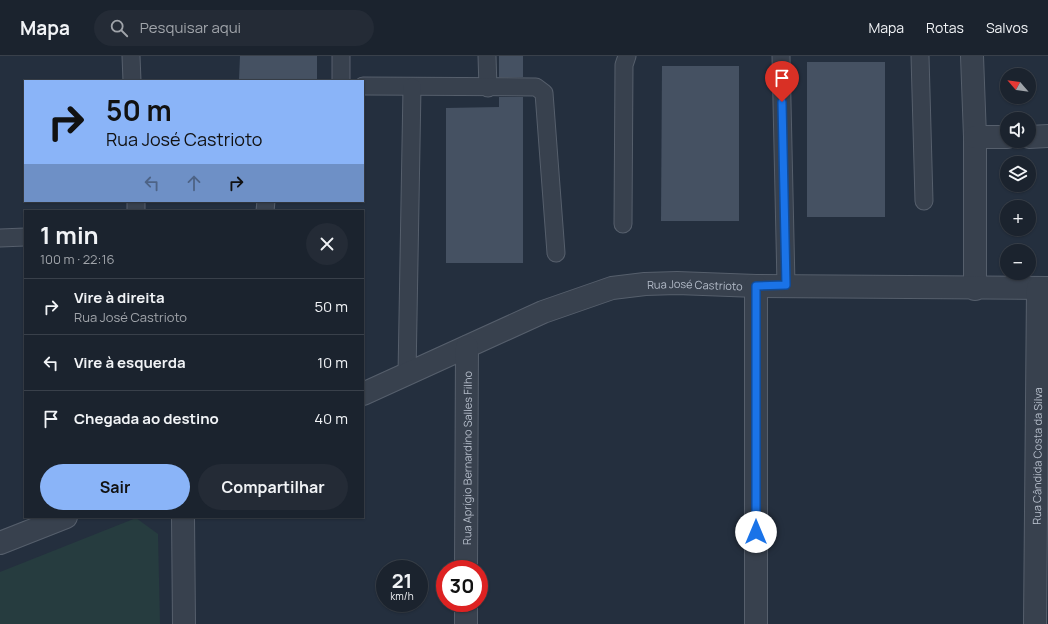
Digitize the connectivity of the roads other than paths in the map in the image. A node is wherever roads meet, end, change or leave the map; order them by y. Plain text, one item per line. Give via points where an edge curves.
1 (131, 56) edge
2 (341, 56) edge
3 (487, 56) edge
4 (627, 56) edge
5 (781, 56) edge
6 (920, 56) edge
7 (972, 56) edge
8 (132, 80) edge
9 (341, 80) edge
10 (364, 86) edge
11 (412, 87) junction
12 (488, 88) junction
13 (1048, 136) edge
14 (1000, 137) edge
15 (1036, 137) edge
16 (975, 138) junction
17 (924, 201) dead end
18 (623, 224) dead end
19 (24, 237) edge
20 (0, 238) edge
21 (556, 253) dead end
22 (786, 285) junction
23 (756, 286) junction
24 (1043, 288) edge
25 (975, 289) junction
26 (467, 347) junction
27 (407, 375) junction
28 (364, 394) edge
29 (63, 518) edge
30 (183, 518) edge
31 (0, 543) edge
32 (466, 560) edge
33 (466, 612) edge
34 (184, 624) edge
35 (466, 624) edge
36 (756, 624) edge
37 (1035, 624) edge

1 - 8 lane
2 - 9 lane
3 - 12 lane
4 - 18 lane via 624,65
5 - 22 lane
6 - 17 lane
7 - 16 street
10 - 11 lane
11 - 12 lane
11 - 27 lane
12 - 21 lane via 536,87 544,93
13 - 15 street
14 - 16 street
16 - 25 street
19 - 20 lane
22 - 23 street, Rua José Castrioto
22 - 25 street, Rua José Castrioto
23 - 26 street, Rua José Castrioto via 677,283 612,288 543,312
23 - 36 street
24 - 25 street, Rua José Castrioto
24 - 37 street, Rua Cândida Costa da Silva
26 - 27 street, Rua José Castrioto
26 - 32 street, Rua Aprígio Bernardino Salles Filho
27 - 28 street, Rua José Castrioto
29 - 31 street
30 - 34 street
33 - 35 street

